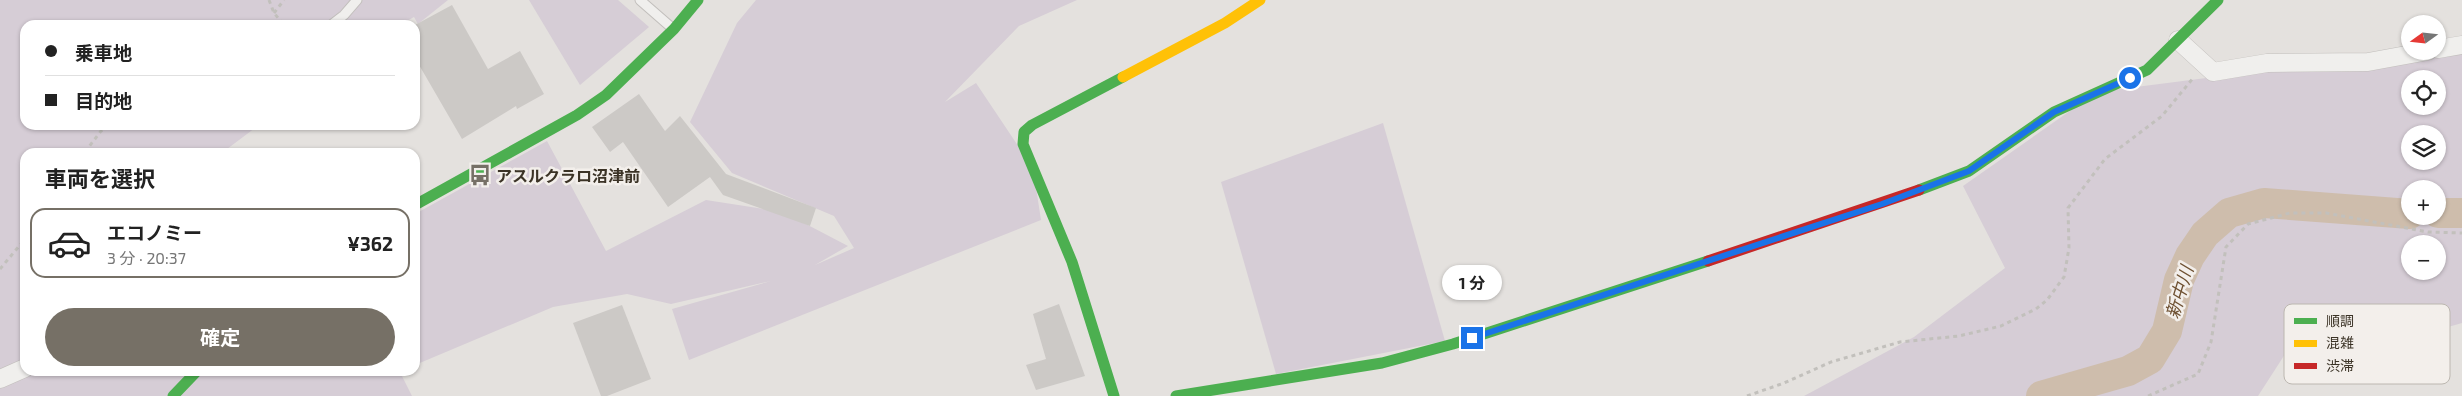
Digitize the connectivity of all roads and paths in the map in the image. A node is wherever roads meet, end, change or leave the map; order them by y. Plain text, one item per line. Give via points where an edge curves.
1 (269, 0) edge
2 (284, 0) edge
3 (357, 0) edge
4 (640, 0) edge
5 (698, 0) edge
6 (1260, 0) edge
7 (2218, 0) edge
8 (274, 13) junction
9 (280, 20) edge
10 (338, 20) edge
11 (674, 29) junction
12 (2178, 40) junction
13 (2462, 45) edge
14 (2446, 48) edge
15 (2401, 56) edge
16 (2204, 64) junction
17 (103, 130) edge
18 (88, 148) edge
19 (420, 201) edge
20 (2462, 233) edge
21 (20, 245) edge
22 (0, 269) edge
23 (20, 370) edge
24 (192, 376) edge
25 (0, 379) edge
26 (173, 396) edge
27 (1114, 396) edge
28 (1176, 396) edge
29 (1746, 396) edge
30 (2148, 396) edge

1 - 8 path
2 - 8 path
3 - 10 lane
4 - 11 lane
5 - 11 street
6 - 27 street via 1225,23 1024,132 1023,144 1072,262
7 - 12 street
8 - 9 path
11 - 19 street via 606,95 577,115
12 - 16 street
12 - 28 street via 2147,70 2054,112 1969,171 1882,204 1453,344 1382,363
13 - 14 street
15 - 16 street via 2368,62 2267,63 2213,72
16 - 29 path via 2162,116 2104,159 2068,208 2069,248 2064,277 2036,309 2001,326 1959,336 1900,342 1831,362
17 - 18 path
20 - 30 path via 2428,232 2326,213 2290,213 2248,224 2226,246 2211,342 2198,374
21 - 22 path
23 - 25 street
24 - 26 street

